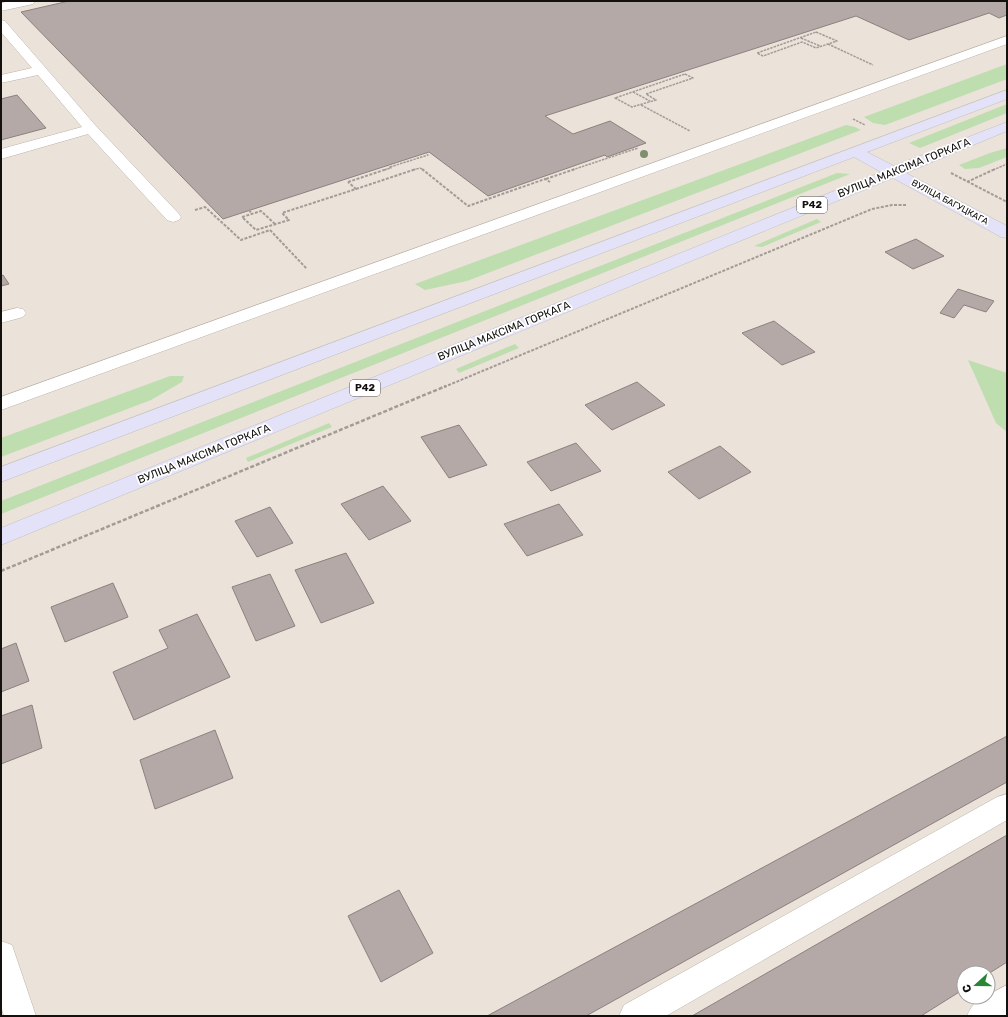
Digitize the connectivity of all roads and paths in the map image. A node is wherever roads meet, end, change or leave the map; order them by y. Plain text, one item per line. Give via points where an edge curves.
1 (30, 1) edge
2 (1, 7) edge
3 (1, 24) edge
4 (804, 33) dead end
5 (809, 35) junction
6 (800, 37) junction
7 (1007, 40) edge
8 (821, 47) junction
9 (41, 70) junction
10 (1, 79) edge
11 (618, 92) dead end
12 (633, 92) junction
13 (1007, 94) edge
14 (622, 95) junction
15 (650, 101) junction
16 (641, 105) junction
17 (1007, 126) edge
18 (91, 129) junction
19 (683, 133) dead end
20 (645, 146) dead end
21 (856, 152) junction
22 (426, 153) dead end
23 (1, 154) edge
24 (1007, 164) edge
25 (945, 169) dead end
26 (893, 172) junction
27 (545, 179) junction
28 (968, 182) junction
29 (356, 189) junction
30 (572, 198) junction
31 (1007, 202) edge
32 (911, 205) dead end
33 (249, 210) dead end
34 (252, 214) junction
35 (173, 217) joint
36 (275, 224) junction
37 (267, 227) junction
38 (270, 230) junction
39 (1007, 233) edge
40 (324, 287) junction
41 (1, 404) edge
42 (1, 475) edge
43 (1, 537) edge
44 (1, 571) edge
45 (1007, 806) edge
46 (1, 956) edge
47 (1007, 1001) edge
48 (20, 1016) edge
49 (635, 1016) edge
50 (983, 1016) edge

1 - 2 street
3 - 9 street
4 - 5 path
5 - 6 path
5 - 8 path via 816,32 837,41
6 - 8 path
6 - 8 path via 757,53 763,56 802,42 816,48
7 - 30 street
9 - 10 street
9 - 18 street
11 - 14 path
12 - 14 path
12 - 15 path
12 - 15 path via 685,74 693,78 646,94 656,100
13 - 21 main road
14 - 16 path via 615,98 632,107
15 - 16 path
16 - 19 path via 689,131
17 - 26 main road, ВУЛІЦА МАКСІМА ГОРКАГА / Р42
18 - 23 street
18 - 35 street
20 - 27 path
21 - 26 main road, ВУЛІЦА БАГУЦКАГА
21 - 42 main road
22 - 29 path via 428,155 389,166 391,168 348,182
24 - 28 path
25 - 28 path
26 - 39 main road, ВУЛІЦА БАГУЦКАГА
26 - 43 main road, ВУЛІЦА МАКСІМА ГОРКАГА / Р42
27 - 29 path via 468,206 420,168
27 - 30 path
28 - 31 path
29 - 36 path via 282,213 289,220
30 - 40 street
32 - 44 path via 872,209
33 - 34 path
34 - 36 path via 261,211
34 - 37 path via 242,217 256,230
35 - 38 path via 205,207 241,240
36 - 37 path
37 - 38 path
38 - 40 path
40 - 41 street
45 - 49 street
46 - 48 street
47 - 50 street

